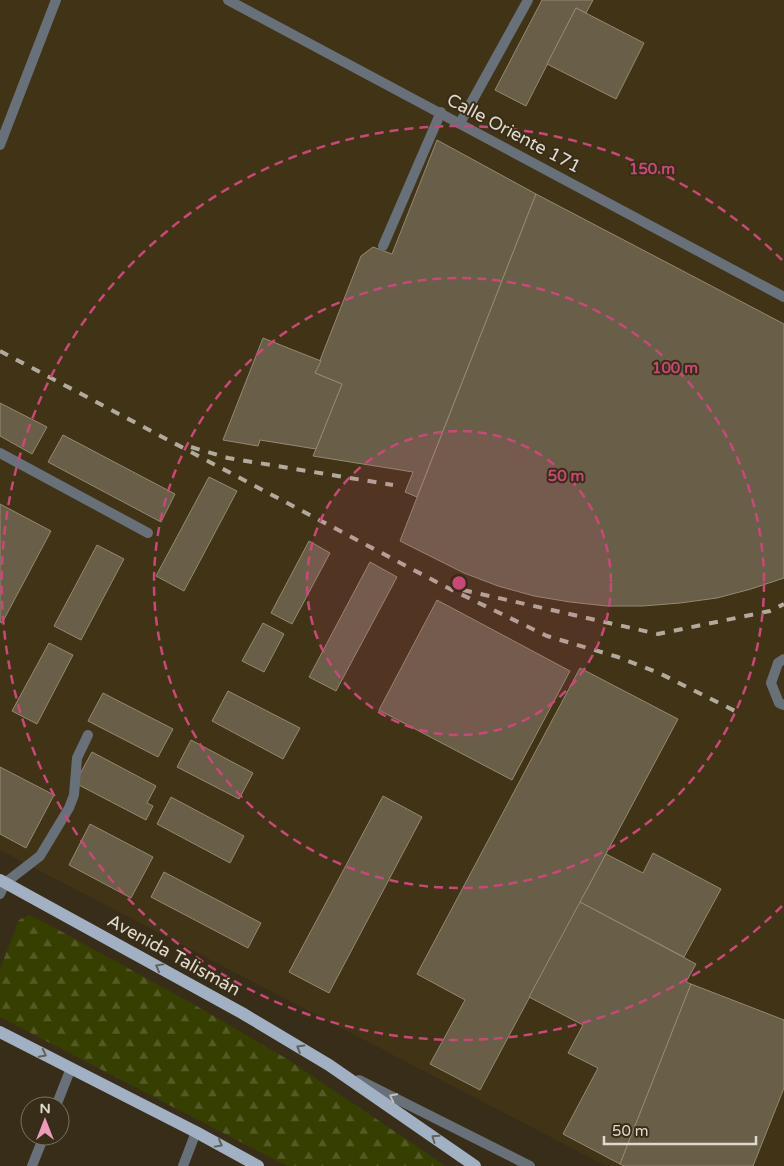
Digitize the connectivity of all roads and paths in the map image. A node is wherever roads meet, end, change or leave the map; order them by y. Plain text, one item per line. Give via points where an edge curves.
1 (56, 0) edge
2 (228, 0) edge
3 (528, 0) edge
4 (440, 112) junction
5 (460, 123) junction
6 (0, 145) edge
7 (383, 246) dead end
8 (784, 297) edge
9 (0, 453) edge
10 (148, 533) dead end
11 (784, 659) edge
12 (784, 705) edge
13 (88, 735) dead end
14 (2, 885) edge
15 (0, 1032) edge
16 (328, 1065) junction
17 (71, 1068) junction
18 (60, 1096) edge
19 (196, 1132) junction
20 (40, 1146) edge
21 (32, 1166) edge
22 (182, 1166) edge
23 (258, 1166) edge
24 (475, 1166) edge
25 (530, 1166) edge

1 - 6 street
2 - 4 street, Calle Oriente 171
3 - 5 street
4 - 5 street, Calle Oriente 171
4 - 7 street
5 - 8 street, Calle Oriente 171
9 - 10 street
11 - 12 street via 778,662 771,683 779,703
13 - 14 street via 77,758 74,795 69,808 40,856
16 -> 14 main road, Avenida Talismán via 242,1013
15 -> 17 main road
24 -> 16 main road, Avenida Talismán
25 -> 16 street, Avenida Talismán
17 - 18 street
17 - 19 main road
19 - 22 street
19 -> 23 main road
20 - 21 street

